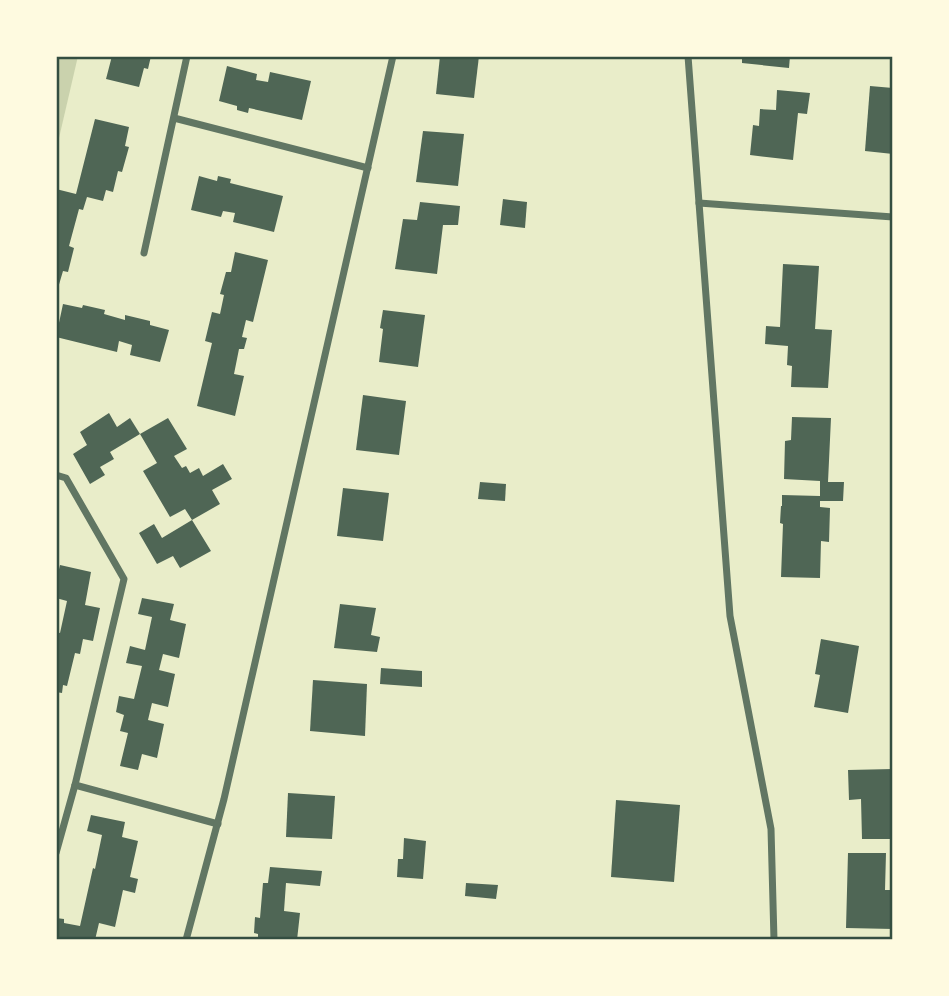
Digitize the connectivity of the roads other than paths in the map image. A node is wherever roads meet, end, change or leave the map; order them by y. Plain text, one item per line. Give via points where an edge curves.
1 (187, 56) edge
2 (393, 56) edge
3 (688, 56) edge
4 (174, 118) junction
5 (368, 168) junction
6 (699, 202) junction
7 (893, 217) edge
8 (144, 253) dead end
9 (56, 475) edge
10 (75, 785) junction
11 (218, 824) junction
12 (56, 853) edge
13 (186, 940) edge
14 (774, 940) edge

1 - 4 street
2 - 5 street
3 - 6 street
4 - 5 street
4 - 8 street
5 - 11 street
6 - 7 street
6 - 14 street via 730,616 771,829
9 - 10 street via 66,478 124,579
10 - 11 street
10 - 12 street
11 - 13 street

